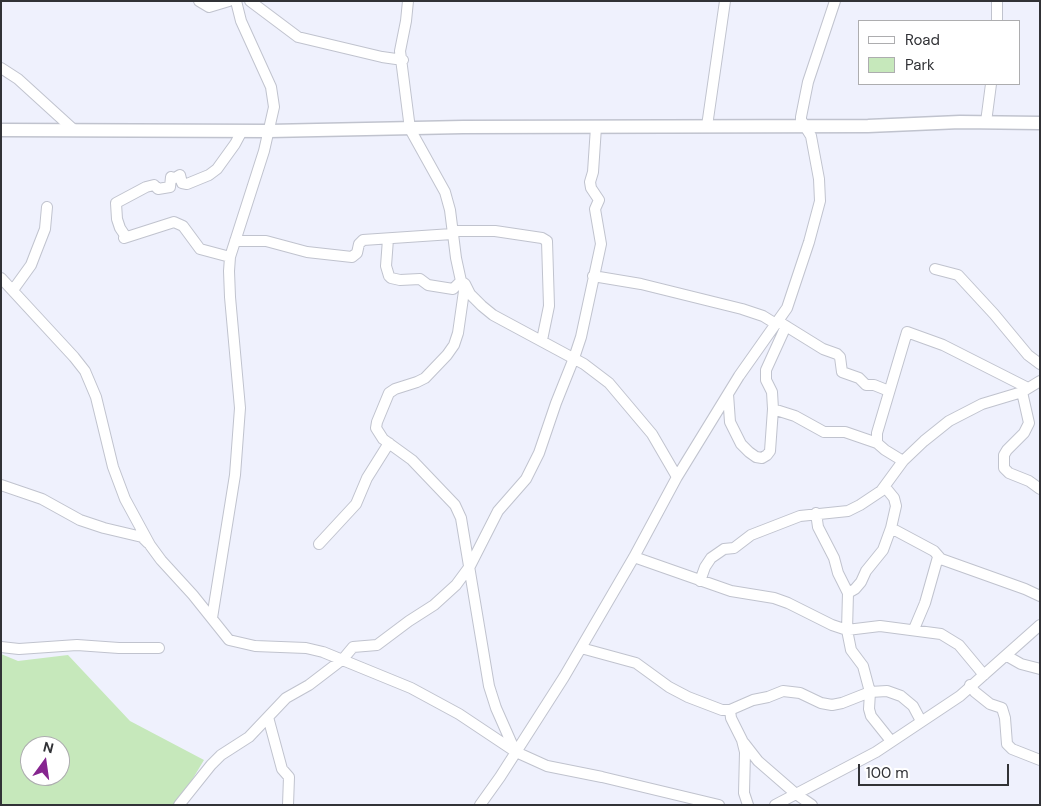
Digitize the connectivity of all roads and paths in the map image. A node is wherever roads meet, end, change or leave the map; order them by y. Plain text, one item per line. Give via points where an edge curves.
1 (199, 1) edge
2 (229, 1) edge
3 (236, 1) edge
4 (250, 1) edge
5 (408, 1) edge
6 (725, 1) edge
7 (835, 1) edge
8 (997, 1) edge
9 (997, 20) edge
10 (402, 60) junction
11 (1, 68) edge
12 (991, 85) edge
13 (986, 122) junction
14 (1040, 123) edge
15 (707, 126) junction
16 (805, 126) junction
17 (596, 127) junction
18 (410, 129) junction
19 (1, 130) edge
20 (74, 130) junction
21 (242, 130) junction
22 (269, 131) junction
23 (46, 207) dead end
24 (452, 232) junction
25 (388, 239) junction
26 (235, 242) junction
27 (230, 256) junction
28 (935, 269) dead end
29 (593, 276) junction
30 (1, 278) edge
31 (463, 283) junction
32 (12, 290) junction
33 (780, 324) junction
34 (542, 340) junction
35 (574, 358) junction
36 (1040, 364) edge
37 (1040, 380) edge
38 (889, 390) junction
39 (1025, 390) junction
40 (728, 394) junction
41 (773, 409) junction
42 (389, 443) junction
43 (877, 443) junction
44 (903, 461) junction
45 (677, 477) junction
46 (1, 485) edge
47 (884, 487) junction
48 (1040, 489) edge
49 (816, 514) junction
50 (891, 528) junction
51 (319, 544) dead end
52 (150, 545) junction
53 (634, 557) junction
54 (938, 557) junction
55 (470, 566) junction
56 (700, 581) junction
57 (848, 593) junction
58 (1040, 596) edge
59 (212, 618) junction
60 (1040, 625) edge
61 (914, 629) junction
62 (848, 630) junction
63 (1, 646) edge
64 (159, 648) dead end
65 (581, 648) junction
66 (1007, 656) junction
67 (343, 659) junction
68 (1040, 669) edge
69 (984, 675) junction
70 (971, 686) junction
71 (870, 692) junction
72 (730, 710) junction
73 (268, 717) junction
74 (921, 721) junction
75 (742, 740) junction
76 (891, 741) junction
77 (516, 752) junction
78 (1040, 760) edge
79 (796, 794) junction
80 (179, 805) edge
81 (288, 805) edge
82 (480, 805) edge
83 (719, 805) edge
84 (748, 805) edge
85 (775, 805) edge
86 (812, 805) edge

1 - 2 street via 210,7
3 - 22 street via 241,21 271,87 274,107
4 - 10 street via 298,37
5 - 10 street via 400,51
6 - 15 street
7 - 16 street via 808,82 801,117
8 - 9 street
10 - 18 street
11 - 20 street via 18,79
12 - 13 street
13 - 14 street
13 - 16 street
15 - 16 street
15 - 17 street
16 - 33 street via 811,136 820,200
17 - 18 street
17 - 29 street via 590,182 599,200 595,209 601,244
18 - 22 street
18 - 24 street via 445,192
19 - 20 street
20 - 21 street
21 - 22 street
21 - 27 street via 217,169 209,175 188,184 182,182 180,175 171,178 170,187 146,187 116,203 117,219 125,238 174,222 183,226 200,249
22 - 26 street
23 - 32 street via 45,229 31,265
24 - 25 street
24 - 31 street
24 - 34 street via 495,231 547,241 549,306
25 - 26 street via 363,240 352,257 307,252 266,241
25 - 31 street via 386,266 392,278 420,279 428,286 454,290
26 - 27 street
27 - 59 street via 228,271 240,408 235,475
28 - 36 street via 958,275 1028,355
29 - 33 street via 641,284 742,309
29 - 35 street
30 - 32 street
31 - 34 street via 493,315
31 - 42 street via 454,345 425,378 395,389 386,399 376,428
32 - 52 street via 85,371 96,397 113,468
33 - 38 street via 837,354 842,372 859,378 866,385
33 - 40 street
33 - 41 street via 766,370
34 - 35 street
35 - 45 street via 599,374 620,395 652,434
35 - 55 street via 532,468 498,511
37 - 39 street
38 - 39 street via 907,332 943,345
38 - 43 street
39 - 44 street via 982,404 949,421
39 - 48 street via 1029,423 1004,455 1004,468
40 - 41 street via 730,422 741,444 756,457 762,458 770,451
40 - 45 street
41 - 43 street via 795,416 824,432 846,432
42 - 51 street via 367,478 356,504
42 - 55 street via 412,460 455,505 461,518
43 - 44 street
44 - 47 street
45 - 53 street
46 - 52 street via 42,499 90,524 142,537
47 - 49 street via 848,511
47 - 50 street via 894,498 896,506
49 - 56 street via 778,524 752,535 734,548 720,551 705,567
49 - 57 street via 818,527
50 - 54 street via 934,551
50 - 57 street via 883,550 861,582
52 - 59 street
53 - 56 street
53 - 65 street
54 - 58 street
54 - 61 street
55 - 67 street via 456,585 434,605 377,645 352,647
55 - 77 street via 489,686
56 - 62 street via 744,594 774,598
57 - 62 street
59 - 67 street via 229,640 255,646 306,648
60 - 66 street
61 - 62 street via 880,626
61 - 69 street via 941,634 953,641
62 - 71 street via 851,650 863,666
63 - 64 street via 20,649 77,645
65 - 72 street via 636,663 688,697
65 - 77 street
66 - 68 street
66 - 69 street
67 - 73 street via 286,698
67 - 77 street via 438,702
69 - 70 street
70 - 74 street
70 - 78 street via 990,704 1002,708 1008,744 1012,749
71 - 72 street via 832,705 800,693 782,692
71 - 74 street via 888,691 901,696 913,706
71 - 76 street via 871,716
72 - 75 street
73 - 80 street via 249,737 221,755
73 - 81 street via 282,768 289,778
74 - 76 street
75 - 79 street via 758,761
75 - 84 street via 745,752 744,793
76 - 79 street
77 - 82 street
77 - 83 street via 547,766
79 - 85 street
79 - 86 street

